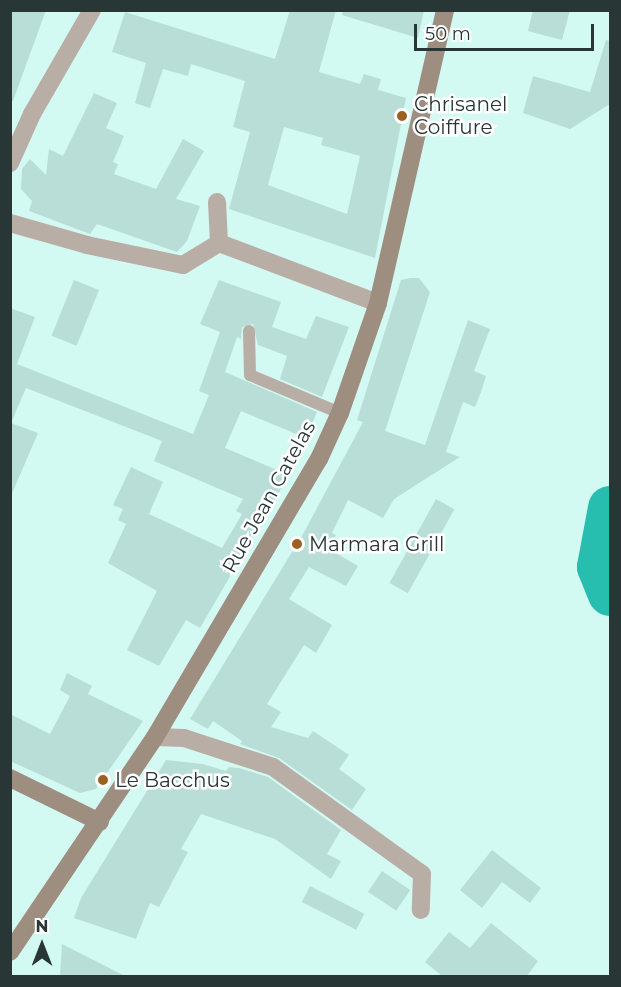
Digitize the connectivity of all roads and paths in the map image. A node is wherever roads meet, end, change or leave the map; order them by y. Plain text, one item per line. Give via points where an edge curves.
1 (92, 10) edge
2 (445, 10) edge
3 (10, 163) edge
4 (216, 202) dead end
5 (10, 223) edge
6 (219, 243) junction
7 (378, 303) junction
8 (249, 331) dead end
9 (340, 413) junction
10 (155, 737) junction
11 (10, 778) edge
12 (100, 822) junction
13 (421, 910) dead end
14 (10, 952) edge

1 - 3 street via 32,114
2 - 7 street, Rue Jean Catelas
4 - 6 street
5 - 6 street via 87,246 183,265
6 - 7 street
7 - 9 street, Rue Jean Catelas
8 - 9 lane via 250,375
9 - 10 street, Rue Jean Catelas via 319,459
10 - 12 street, Rue Jean Catelas
10 - 13 street via 184,738 273,767 422,874
11 - 12 street
12 - 14 street, Rue Jean Catelas

